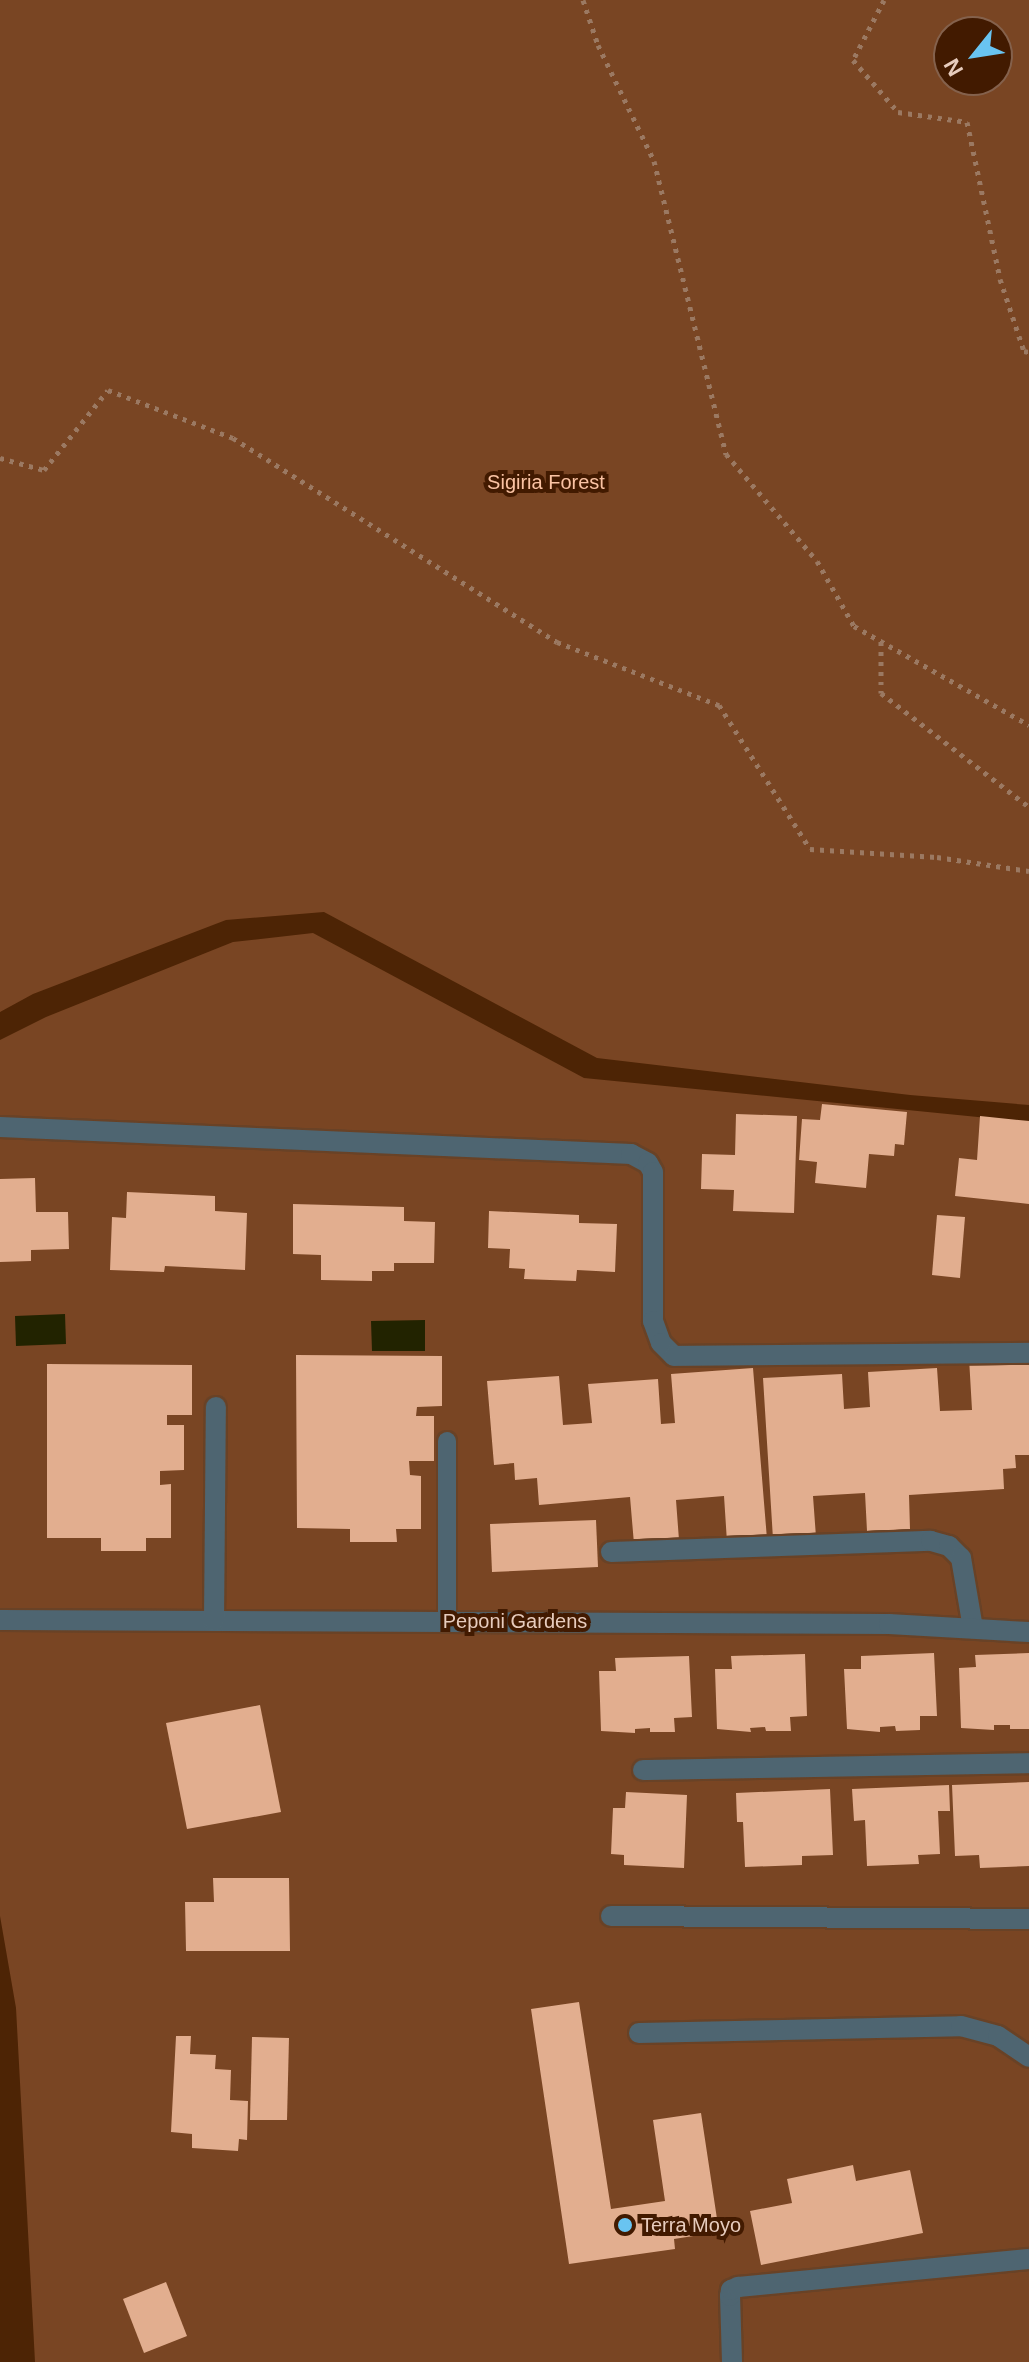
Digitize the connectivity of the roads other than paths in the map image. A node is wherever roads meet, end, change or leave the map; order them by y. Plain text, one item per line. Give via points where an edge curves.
1 (0, 1127) edge
2 (1029, 1353) edge
3 (216, 1407) dead end
4 (447, 1441) dead end
5 (611, 1552) dead end
6 (0, 1620) edge
7 (447, 1620) junction
8 (214, 1621) junction
9 (973, 1628) junction
10 (1029, 1632) edge
11 (1029, 1763) edge
12 (643, 1770) dead end
13 (611, 1916) dead end
14 (1029, 1919) edge
15 (639, 2033) dead end
16 (1029, 2057) edge
17 (1029, 2259) edge
18 (732, 2362) edge

1 - 2 street via 631,1154 653,1172 653,1321 661,1343 674,1356
3 - 8 street
4 - 7 lane
5 - 9 street via 931,1541 949,1546 961,1558
6 - 8 street, Peponi Gardens
7 - 8 street, Peponi Gardens
7 - 9 street, Peponi Gardens
9 - 10 street, Peponi Gardens
11 - 12 street
13 - 14 street
15 - 16 street via 961,2026 998,2036
17 - 18 street via 738,2287 730,2296

